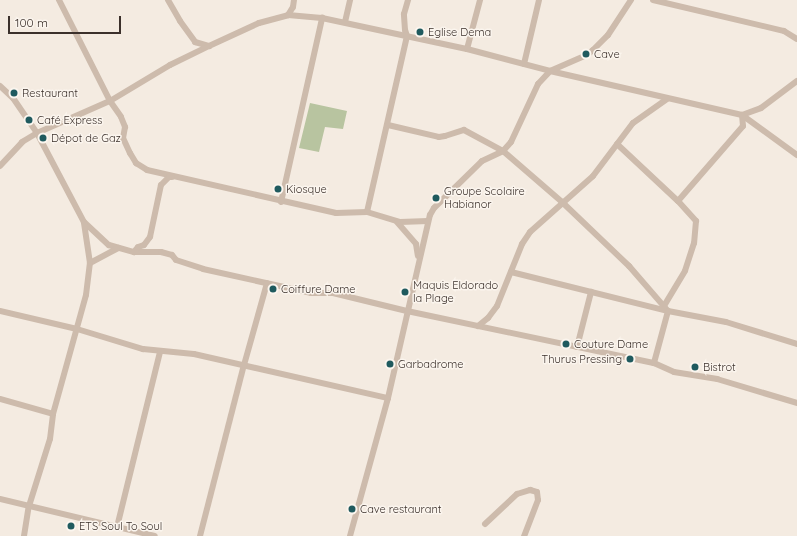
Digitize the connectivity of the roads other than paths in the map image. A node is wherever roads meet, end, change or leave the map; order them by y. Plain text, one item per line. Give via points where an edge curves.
1 (59, 0) edge
2 (168, 0) edge
3 (294, 0) edge
4 (350, 0) edge
5 (408, 0) edge
6 (480, 0) edge
7 (539, 0) edge
8 (631, 0) edge
9 (652, 0) edge
10 (288, 15) junction
11 (322, 18) junction
12 (345, 22) junction
13 (407, 36) junction
14 (797, 39) edge
15 (209, 46) junction
16 (467, 49) junction
17 (524, 64) junction
18 (550, 71) junction
19 (797, 81) edge
20 (0, 86) edge
21 (667, 99) junction
22 (110, 101) junction
23 (742, 115) junction
24 (388, 124) junction
25 (37, 132) junction
26 (617, 144) junction
27 (503, 152) junction
28 (797, 155) edge
29 (0, 166) edge
30 (176, 177) junction
31 (678, 201) junction
32 (281, 202) junction
33 (562, 202) junction
34 (367, 212) junction
35 (428, 221) junction
36 (84, 222) junction
37 (397, 222) junction
38 (118, 248) junction
39 (134, 252) junction
40 (419, 259) junction
41 (90, 263) junction
42 (511, 272) junction
43 (268, 283) junction
44 (591, 292) junction
45 (666, 308) junction
46 (0, 311) edge
47 (407, 311) junction
48 (478, 326) junction
49 (77, 329) junction
50 (797, 344) edge
51 (577, 347) junction
52 (160, 352) junction
53 (654, 364) junction
54 (244, 365) junction
55 (388, 398) junction
56 (0, 399) edge
57 (797, 403) edge
58 (53, 414) junction
59 (0, 499) edge
60 (29, 506) junction
61 (485, 524) dead end
62 (117, 527) junction
63 (24, 536) edge
64 (155, 536) edge
65 (200, 536) edge
66 (350, 536) edge
67 (524, 536) edge

1 - 22 street
2 - 15 street via 194,42
3 - 10 street
4 - 12 street
5 - 13 street via 404,14
6 - 16 street
7 - 17 street
8 - 18 street via 608,35 593,50
9 - 14 street via 784,31
10 - 11 street
10 - 15 street via 259,23
11 - 12 street
11 - 32 street
12 - 13 street
13 - 16 street
13 - 24 street
15 - 22 street via 170,65
16 - 17 street
17 - 18 street
18 - 21 street
18 - 27 street via 538,84 511,142
19 - 23 street via 761,108
20 - 25 street via 13,98
21 - 23 street
21 - 26 street via 634,123
22 - 25 street
22 - 30 street via 121,117 125,128 123,138 136,163 147,170
23 - 28 street
23 - 31 street via 743,126
24 - 27 street via 439,137 464,130
24 - 34 street
25 - 29 street via 22,142
25 - 36 street
26 - 31 street
26 - 33 street via 593,176
27 - 33 street
27 - 35 street via 482,161 434,208
30 - 32 street
30 - 39 street via 169,177 161,185 150,237
31 - 45 street via 696,221 696,234 684,271
32 - 34 street via 336,213
33 - 42 street via 530,232
33 - 45 street via 609,246
34 - 37 street
35 - 37 street
35 - 40 street
36 - 38 street via 104,242
36 - 41 street
37 - 40 street via 416,244
38 - 39 street
38 - 41 street
39 - 43 street via 161,252 197,267
40 - 47 street
41 - 49 street via 86,295
42 - 44 street
42 - 48 street via 497,306
43 - 47 street via 311,293 334,293
43 - 54 street
44 - 45 street
44 - 51 street
45 - 50 street via 726,322
45 - 53 street
46 - 49 street
47 - 48 street
47 - 55 street
48 - 51 street
49 - 52 street via 129,346
49 - 58 street
51 - 53 street
52 - 54 street via 194,354
52 - 62 street
53 - 57 street via 674,372 717,379
54 - 55 street
54 - 65 street
55 - 66 street
56 - 58 street
58 - 60 street via 50,439
59 - 60 street
60 - 62 street
60 - 63 street
61 - 67 street via 517,494 530,490 537,492 538,500
62 - 64 street

